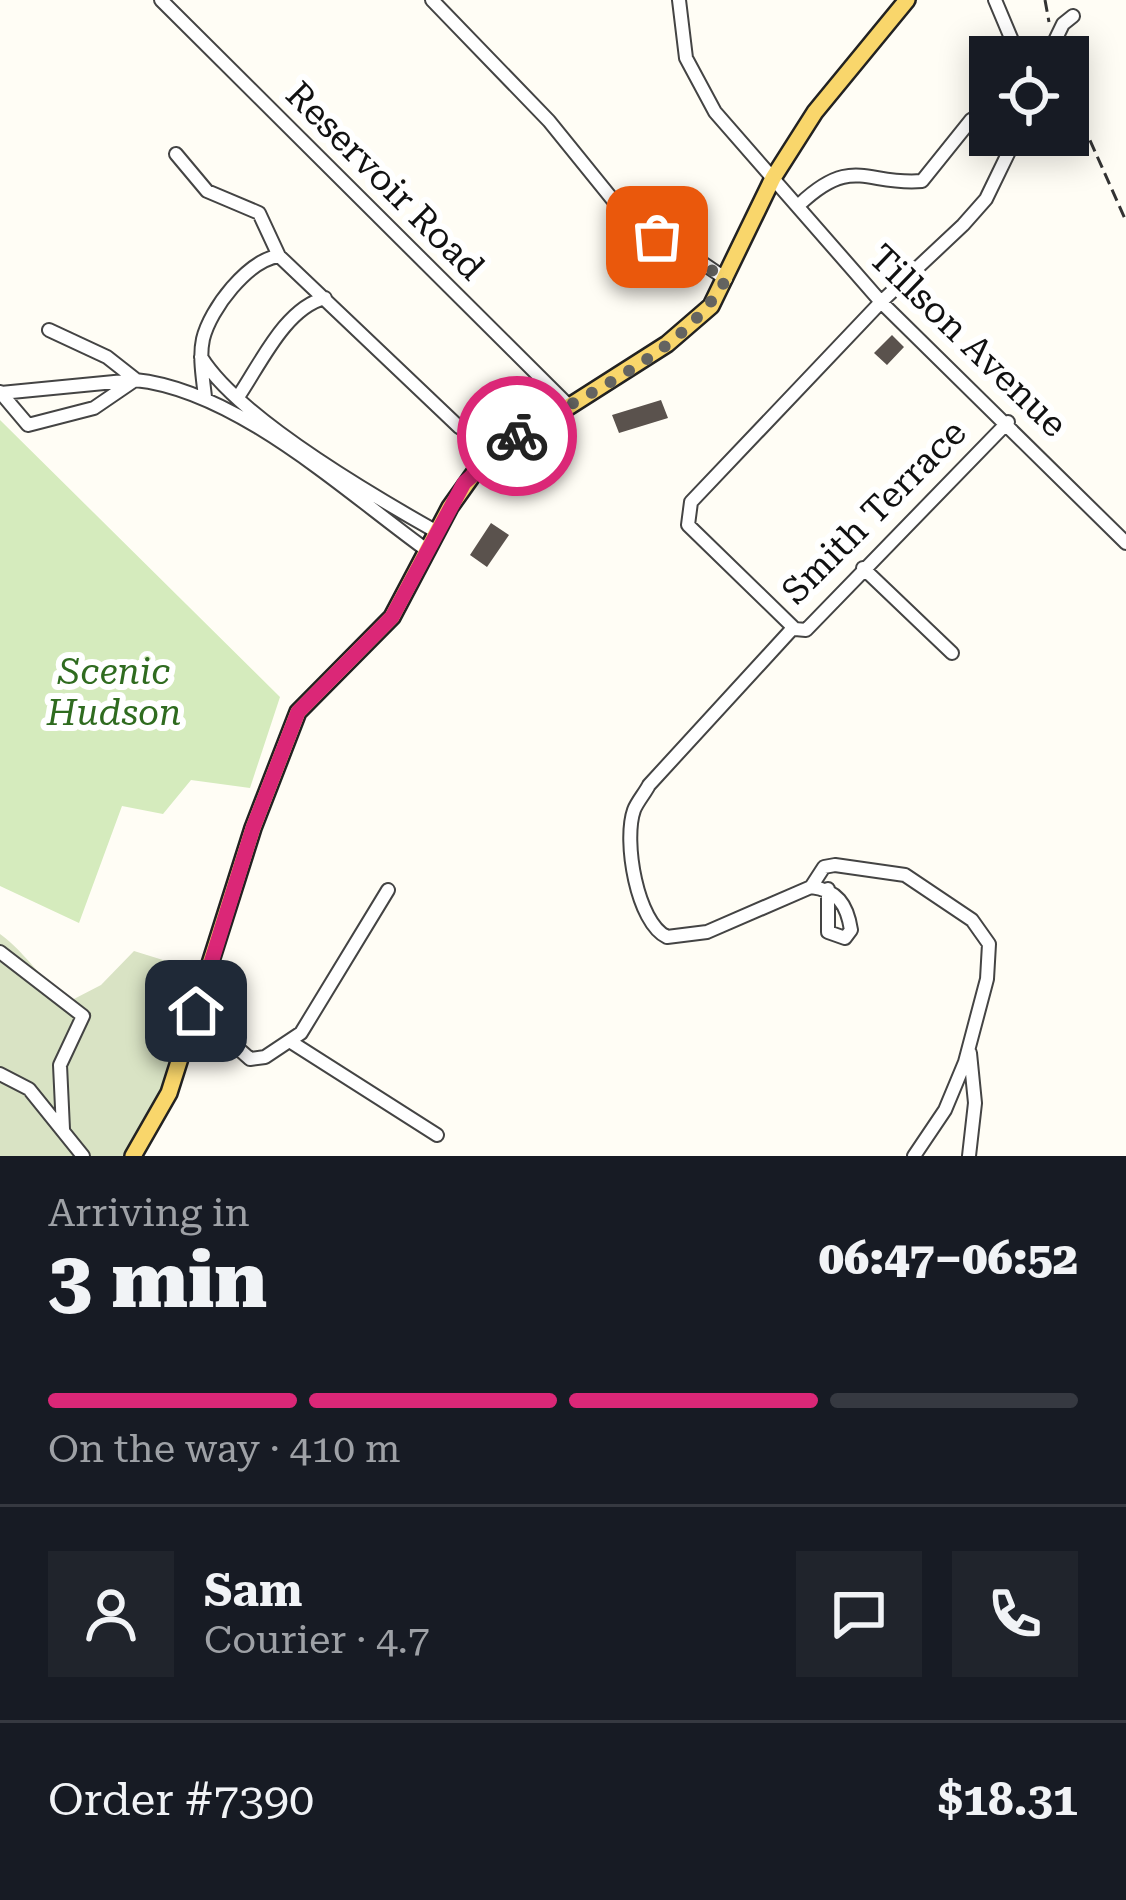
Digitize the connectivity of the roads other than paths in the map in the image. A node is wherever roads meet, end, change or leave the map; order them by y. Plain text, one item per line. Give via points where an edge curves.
1 (160, 0) edge
2 (679, 0) edge
3 (907, 0) edge
4 (995, 0) edge
5 (438, 2) edge
6 (1068, 20) dead end
7 (1010, 36) edge
8 (1059, 36) edge
9 (969, 122) edge
10 (176, 154) dead end
11 (1008, 156) edge
12 (773, 178) junction
13 (800, 204) junction
14 (279, 256) junction
15 (726, 279) junction
16 (326, 298) junction
17 (881, 302) junction
18 (49, 329) dead end
19 (201, 357) junction
20 (135, 380) junction
21 (0, 393) edge
22 (205, 397) junction
23 (238, 397) junction
24 (567, 404) junction
25 (1008, 422) junction
26 (496, 450) junction
27 (437, 532) junction
28 (1126, 543) edge
29 (428, 551) junction
30 (863, 568) junction
31 (793, 628) junction
32 (952, 653) dead end
33 (811, 887) junction
34 (829, 889) dead end
35 (388, 890) dead end
36 (0, 952) edge
37 (196, 1011) junction
38 (291, 1042) junction
39 (970, 1046) junction
40 (0, 1074) edge
41 (63, 1129) junction
42 (437, 1135) dead end
43 (83, 1156) edge
44 (133, 1156) edge
45 (914, 1156) edge
46 (969, 1156) edge

1 - 24 street, Reservoir Road
2 - 12 street, Tillson Avenue via 681,42 702,94
3 - 12 main road via 815,112
4 - 7 street
5 - 15 street via 617,205
6 - 8 street
9 - 13 street via 922,181 863,173 824,182
10 - 14 street via 207,191 265,219
11 - 17 street via 986,199
12 - 13 street, Tillson Avenue
12 - 15 main road
13 - 17 street, Tillson Avenue
14 - 16 street
14 - 19 street via 256,264 220,306
15 - 24 main road via 691,328
16 - 23 street via 291,323
16 - 26 street via 459,428
17 - 25 street, Tillson Avenue
17 - 31 street, Smith Terrace via 688,508 692,531
18 - 20 street
19 - 22 street
19 - 23 street
20 - 21 street
20 - 21 street via 94,408 50,424 24,424
20 - 22 street
22 - 29 street
23 - 27 street
24 - 26 main road
25 - 28 street, Tillson Avenue
25 - 30 street, Smith Terrace
26 - 27 main road via 464,483
27 - 29 main road
29 - 37 main road via 392,617 312,694 284,738
30 - 31 street, Smith Terrace via 806,630
30 - 32 street
31 - 33 street via 649,784 633,812 632,837 649,919 668,938 707,932
33 - 34 street
33 - 39 street via 824,867 892,871 972,920 991,956
35 - 38 street
36 - 41 street via 82,1016 60,1065
37 - 38 street via 250,1059
37 - 44 main road via 170,1093
38 - 42 street
39 - 45 street via 945,1110
39 - 46 street
40 - 41 street via 29,1089
41 - 43 street

